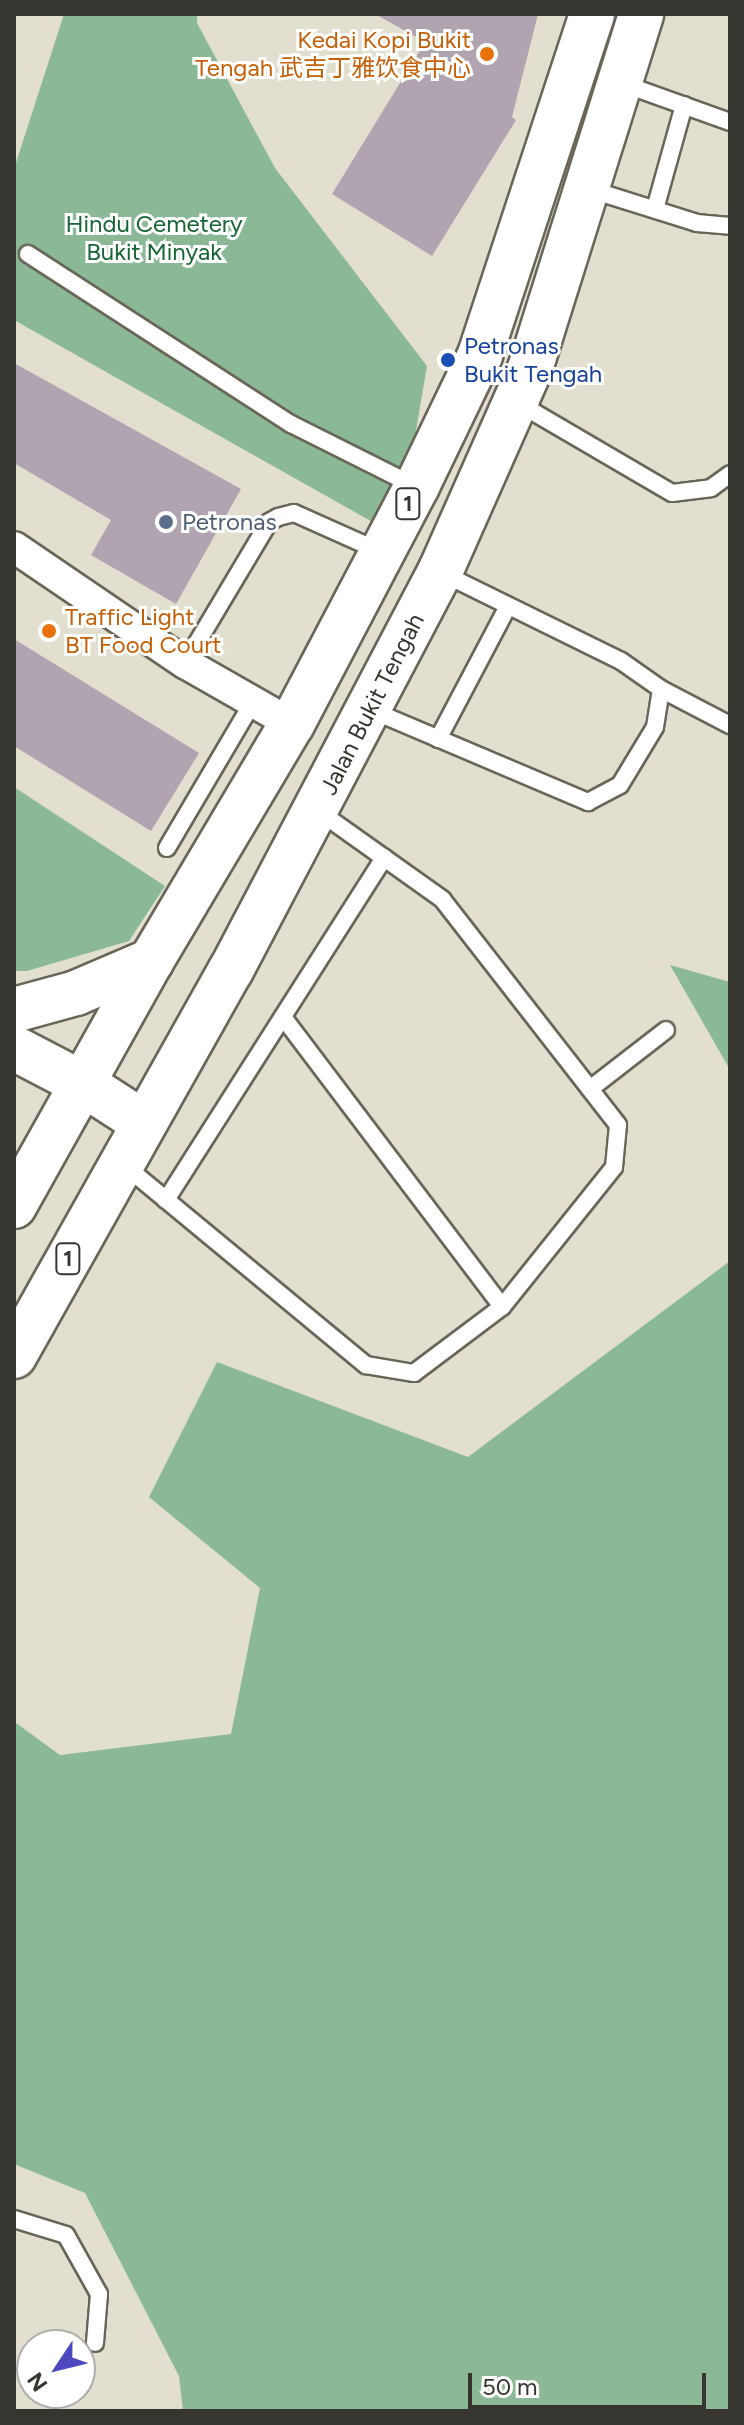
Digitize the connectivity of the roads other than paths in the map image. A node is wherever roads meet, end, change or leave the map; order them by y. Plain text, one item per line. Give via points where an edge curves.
1 (641, 14) edge
2 (590, 19) edge
3 (620, 82) junction
4 (684, 105) junction
5 (730, 122) edge
6 (587, 188) junction
7 (655, 209) junction
8 (730, 226) edge
9 (28, 254) dead end
10 (516, 402) junction
11 (730, 474) edge
12 (417, 486) junction
13 (14, 547) edge
14 (384, 553) junction
15 (440, 572) junction
16 (508, 606) junction
17 (185, 663) junction
18 (661, 689) junction
19 (253, 702) junction
20 (369, 709) junction
21 (292, 724) junction
22 (730, 725) edge
23 (438, 739) junction
24 (317, 810) junction
25 (167, 848) dead end
26 (384, 858) junction
27 (151, 961) junction
28 (14, 1010) edge
29 (283, 1017) junction
30 (666, 1030) dead end
31 (14, 1048) edge
32 (85, 1085) junction
33 (590, 1089) junction
34 (144, 1123) junction
35 (121, 1163) junction
36 (166, 1200) junction
37 (14, 1206) edge
38 (502, 1307) junction
39 (14, 1356) edge
40 (14, 2219) edge
41 (96, 2331) edge

1 - 3 main road, Jalan Bukit Tengah / 1
2 - 12 main road, 1 via 480,355
3 - 4 lane
3 - 6 main road, Jalan Bukit Tengah / 1
4 - 5 lane
4 - 7 lane
6 - 7 lane
6 - 10 main road, Jalan Bukit Tengah / 1
7 - 8 lane via 697,223
9 - 12 lane via 291,424
10 - 11 lane via 672,493 711,488
10 - 15 main road, Jalan Bukit Tengah / 1
12 - 14 main road, 1
13 - 17 street
14 - 17 lane via 294,513 278,517 269,522
14 - 21 main road, 1
15 - 16 lane
15 - 20 main road, Jalan Bukit Tengah / 1
16 - 18 lane via 621,661
16 - 23 lane
17 - 19 street
18 - 22 lane
18 - 23 lane via 655,727 620,785 588,802
19 - 21 street
19 - 25 lane
20 - 23 lane
20 - 24 main road, Jalan Bukit Tengah / 1
21 - 27 main road, 1
24 - 26 lane
24 - 34 main road, Jalan Bukit Tengah / 1
26 - 29 lane
26 - 33 lane via 442,899
27 - 28 main road via 76,993
27 - 32 main road, 1
29 - 36 lane
29 - 38 lane
30 - 33 lane
31 - 32 main road
32 - 34 main road
32 - 37 main road, 1
33 - 38 lane via 618,1125 614,1167
34 - 35 main road, Jalan Bukit Tengah / 1
35 - 36 lane
35 - 39 main road, Jalan Bukit Tengah / 1
36 - 38 lane via 366,1365 414,1373
40 - 41 lane via 66,2235 99,2294

